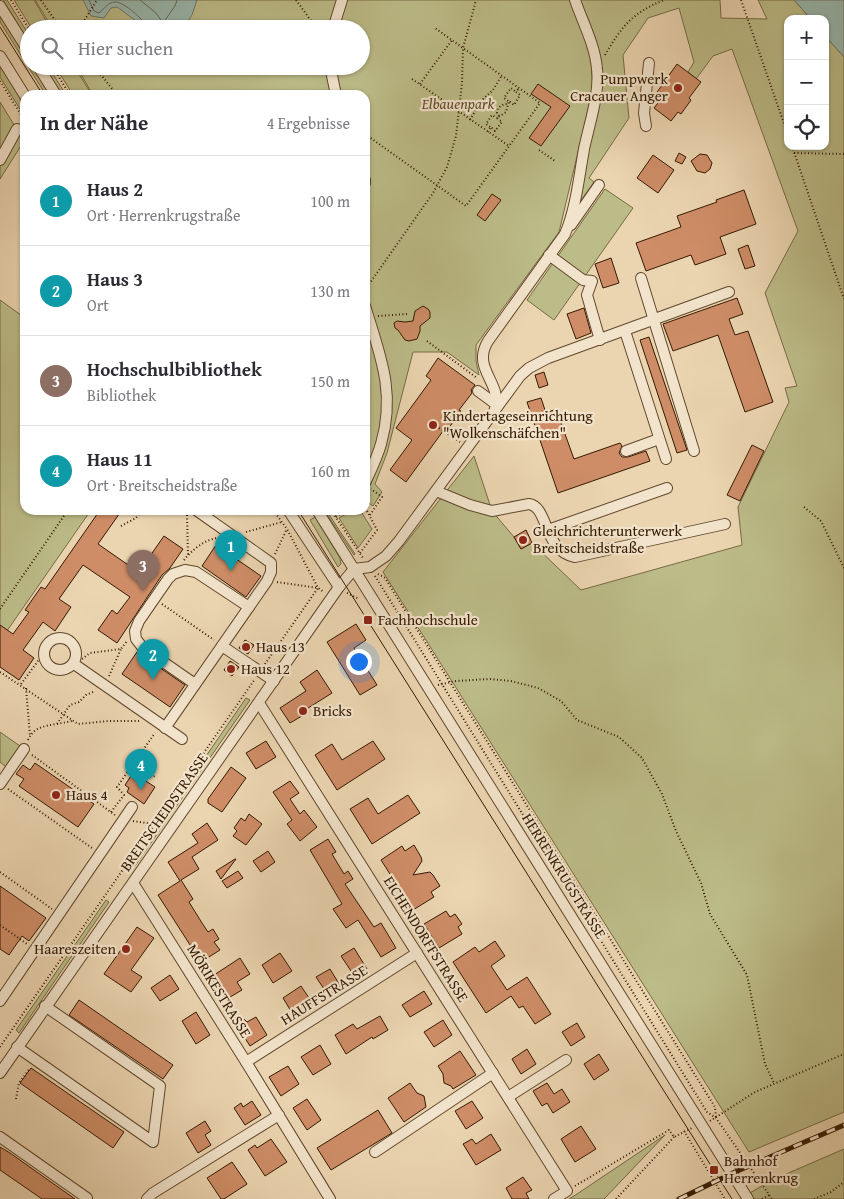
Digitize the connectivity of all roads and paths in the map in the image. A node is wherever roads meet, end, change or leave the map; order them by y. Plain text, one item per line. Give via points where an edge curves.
1 (11, 0) edge
2 (41, 0) edge
3 (97, 0) edge
4 (296, 0) edge
5 (342, 0) edge
6 (476, 0) edge
7 (575, 0) edge
8 (664, 0) edge
9 (741, 0) edge
10 (0, 6) edge
11 (23, 20) edge
12 (55, 20) edge
13 (85, 20) edge
14 (310, 20) edge
15 (336, 20) edge
16 (435, 28) dead end
17 (20, 38) edge
18 (452, 40) junction
19 (463, 48) junction
20 (0, 56) edge
21 (649, 63) dead end
22 (598, 72) junction
23 (44, 75) edge
24 (58, 75) edge
25 (101, 75) edge
26 (332, 75) edge
27 (502, 75) junction
28 (412, 79) dead end
29 (0, 81) edge
30 (420, 84) junction
31 (519, 88) junction
32 (21, 90) edge
33 (53, 90) edge
34 (67, 90) edge
35 (113, 90) edge
36 (335, 90) edge
37 (516, 92) junction
38 (509, 101) junction
39 (507, 104) junction
40 (458, 111) junction
41 (20, 113) edge
42 (498, 117) junction
43 (470, 120) junction
44 (784, 124) edge
45 (646, 126) dead end
46 (491, 127) junction
47 (17, 129) dead end
48 (488, 132) junction
49 (370, 137) edge
50 (509, 146) junction
51 (539, 150) dead end
52 (793, 150) edge
53 (794, 153) junction
54 (844, 154) edge
55 (0, 160) edge
56 (555, 161) dead end
57 (438, 185) junction
58 (599, 185) dead end
59 (564, 234) junction
60 (549, 255) junction
61 (641, 278) dead end
62 (370, 283) edge
63 (729, 292) dead end
64 (844, 299) edge
65 (408, 314) dead end
66 (370, 317) edge
67 (654, 320) junction
68 (370, 324) edge
69 (625, 331) junction
70 (600, 340) junction
71 (427, 341) dead end
72 (478, 391) dead end
73 (495, 391) junction
74 (496, 408) junction
75 (439, 428) dead end
76 (659, 439) junction
77 (468, 448) junction
78 (626, 451) dead end
79 (694, 451) dead end
80 (666, 459) dead end
81 (370, 471) edge
82 (370, 488) edge
83 (667, 488) dead end
84 (436, 491) junction
85 (804, 507) dead end
86 (65, 515) edge
87 (138, 515) edge
88 (187, 515) edge
89 (203, 515) edge
90 (276, 515) edge
91 (291, 515) edge
92 (320, 515) edge
93 (338, 515) edge
94 (370, 515) joint
95 (335, 517) joint
96 (725, 524) dead end
97 (121, 526) dead end
98 (286, 529) junction
99 (548, 530) junction
100 (188, 555) dead end
101 (270, 563) junction
102 (370, 567) junction
103 (844, 568) edge
104 (354, 569) junction
105 (267, 581) junction
106 (318, 588) junction
107 (342, 590) junction
108 (359, 599) dead end
109 (162, 604) dead end
110 (249, 607) junction
111 (0, 609) edge
112 (135, 631) junction
113 (222, 646) junction
114 (121, 649) junction
115 (44, 657) junction
116 (75, 662) junction
117 (264, 665) dead end
118 (0, 672) edge
119 (255, 678) dead end
120 (274, 681) junction
121 (451, 682) junction
122 (442, 683) junction
123 (21, 684) junction
124 (195, 684) junction
125 (106, 686) junction
126 (26, 688) junction
127 (429, 689) junction
128 (259, 703) junction
129 (64, 714) junction
130 (72, 721) junction
131 (57, 724) junction
132 (161, 725) junction
133 (182, 740) dead end
134 (24, 749) joint
135 (132, 767) junction
136 (157, 776) dead end
137 (0, 784) edge
138 (132, 808) dead end
139 (112, 812) junction
140 (123, 820) junction
141 (153, 824) junction
142 (100, 854) junction
143 (0, 872) edge
144 (133, 883) junction
145 (60, 914) junction
146 (0, 925) edge
147 (36, 950) junction
148 (417, 953) junction
149 (0, 1001) edge
150 (46, 1006) junction
151 (0, 1046) edge
152 (17, 1047) junction
153 (844, 1054) edge
154 (4, 1058) edge
155 (35, 1060) junction
156 (566, 1060) dead end
157 (246, 1062) junction
158 (0, 1073) edge
159 (493, 1073) junction
160 (774, 1083) junction
161 (508, 1097) junction
162 (16, 1099) dead end
163 (278, 1116) junction
164 (716, 1118) junction
165 (702, 1126) junction
166 (0, 1137) edge
167 (674, 1137) junction
168 (375, 1152) dead end
169 (844, 1182) edge
170 (567, 1191) junction
171 (769, 1195) junction
172 (87, 1198) edge
173 (146, 1199) edge
174 (330, 1199) edge
175 (554, 1199) edge
176 (616, 1199) edge
177 (726, 1199) edge
178 (748, 1199) edge
179 (762, 1199) edge
180 (772, 1199) edge
181 (814, 1199) edge

1 - 11 path
2 - 12 path
3 - 13 path
4 - 14 path
5 - 15 street
6 - 19 path
7 - 22 street via 590,37
8 - 22 path via 631,18 612,44
9 - 44 path
10 - 17 street
16 - 18 path
18 - 19 path
18 - 30 path
19 - 27 path
19 - 40 path
20 - 32 street
21 - 45 street via 644,113
22 - 59 street via 570,221
23 - 33 street
24 - 34 path
25 - 35 path
26 - 36 street
27 - 31 path
27 - 43 path
28 - 30 path
29 - 41 path
30 - 40 path
31 - 37 path
31 - 50 path via 540,102
37 - 38 path via 520,95 514,104
37 - 38 path via 511,88 504,98
38 - 39 path
39 - 42 path via 506,112
39 - 42 path via 498,108
40 - 43 path
40 - 57 path via 454,144
42 - 46 path via 492,115 489,119 486,124
42 - 46 path via 502,122 495,131
43 - 48 path
46 - 48 path
47 - 55 street
48 - 50 path
49 - 57 path
50 - 57 path via 466,206
51 - 56 path
52 - 53 path
53 - 54 path
53 - 64 path
57 - 62 path
58 - 59 street
59 - 60 street
60 - 70 street via 584,280 592,281 587,295
60 - 73 street via 484,348 484,365
61 - 67 street
63 - 67 street
65 - 66 path
67 - 69 street
67 - 79 street
68 - 81 street via 384,369 387,400 381,442
69 - 70 street
69 - 76 street
70 - 74 street via 528,368
71 - 73 path
72 - 74 street
73 - 74 street
74 - 77 street
75 - 77 path
76 - 78 street
76 - 80 street
77 - 84 street
82 - 94 path via 382,497
83 - 99 street
84 - 99 street via 492,511 532,504
84 - 102 street via 394,546
85 - 103 path via 821,521
86 - 111 path
87 - 97 path
88 - 100 path
89 - 101 street
90 - 98 path
91 - 107 street
92 - 104 street, HERRENKRUGSTRASSE
93 - 95 path
94 - 95 path via 377,530 359,553
96 - 99 street via 578,557 560,551
98 - 101 path
98 - 106 path
101 - 105 street via 272,572
102 - 104 street
102 - 121 path, HERRENKRUGSTRASSE via 385,578
102 - 122 path, HERRENKRUGSTRASSE
104 - 107 street, BREITSCHEIDSTRASSE
104 - 127 street, HERRENKRUGSTRASSE
105 - 106 path
105 - 110 street
106 - 117 path
107 - 108 path
107 - 120 street, BREITSCHEIDSTRASSE
109 - 113 path
110 - 112 street via 196,572 185,570 168,579
110 - 113 street
112 - 114 path
112 - 124 street via 136,640 143,648
113 - 120 street
113 - 124 street
114 - 116 path via 90,653
114 - 125 path via 110,669
115 - 116 street via 51,668 57,670
115 - 116 street via 44,651 52,640 64,638 74,645
115 - 123 path
116 - 125 street
118 - 123 path
119 - 141 path, BREITSCHEIDSTRASSE
120 - 128 street, BREITSCHEIDSTRASSE
121 - 122 path
121 - 160 path via 511,681 538,688 561,702 577,720 619,738 642,758 662,794 701,883 710,914 747,975 766,1064
121 - 164 path, HERRENKRUGSTRASSE via 716,1107
122 - 127 path
122 - 164 path, HERRENKRUGSTRASSE via 707,1112
123 - 126 path
124 - 132 street
125 - 129 path via 70,705
125 - 132 street
126 - 129 path
126 - 131 path via 30,736 37,729
127 - 165 street, HERRENKRUGSTRASSE
128 - 144 street, BREITSCHEIDSTRASSE
128 - 148 street, EICHENDORFFSTRASSE
129 - 130 path
129 - 131 path
130 - 131 path
130 - 132 path via 78,724 108,720
132 - 133 street
132 - 135 path
134 - 137 street
134 - 139 path
135 - 136 path via 148,777
135 - 139 path via 117,787 124,795
137 - 142 path
138 - 140 street
139 - 140 path
140 - 141 path
140 - 142 street
141 - 151 path, BREITSCHEIDSTRASSE
142 - 145 street
143 - 145 path
144 - 150 street, BREITSCHEIDSTRASSE
144 - 157 street, MÖRIKESTRASSE
145 - 147 street
146 - 147 path
147 - 149 street
148 - 157 street, HAUFFSTRASSE
148 - 159 street, EICHENDORFFSTRASSE
150 - 152 street, BREITSCHEIDSTRASSE
150 - 155 street via 160,1086 152,1142
152 - 154 street, BREITSCHEIDSTRASSE
152 - 155 street
153 - 160 path
154 - 158 street, BREITSCHEIDSTRASSE
155 - 162 path via 19,1083
156 - 161 street
157 - 163 street, MÖRIKESTRASSE
159 - 161 street, EICHENDORFFSTRASSE
159 - 168 street
160 - 164 path
161 - 170 street, EICHENDORFFSTRASSE
163 - 173 street
163 - 174 street, MÖRIKESTRASSE
164 - 165 path
164 - 171 path, HERRENKRUGSTRASSE
165 - 178 street, HERRENKRUGSTRASSE
166 - 172 street
167 - 170 path via 669,1130
167 - 176 path
167 - 177 path via 684,1131
169 - 181 path
170 - 175 street
171 - 179 path
171 - 180 path, HERRENKRUGSTRASSE

